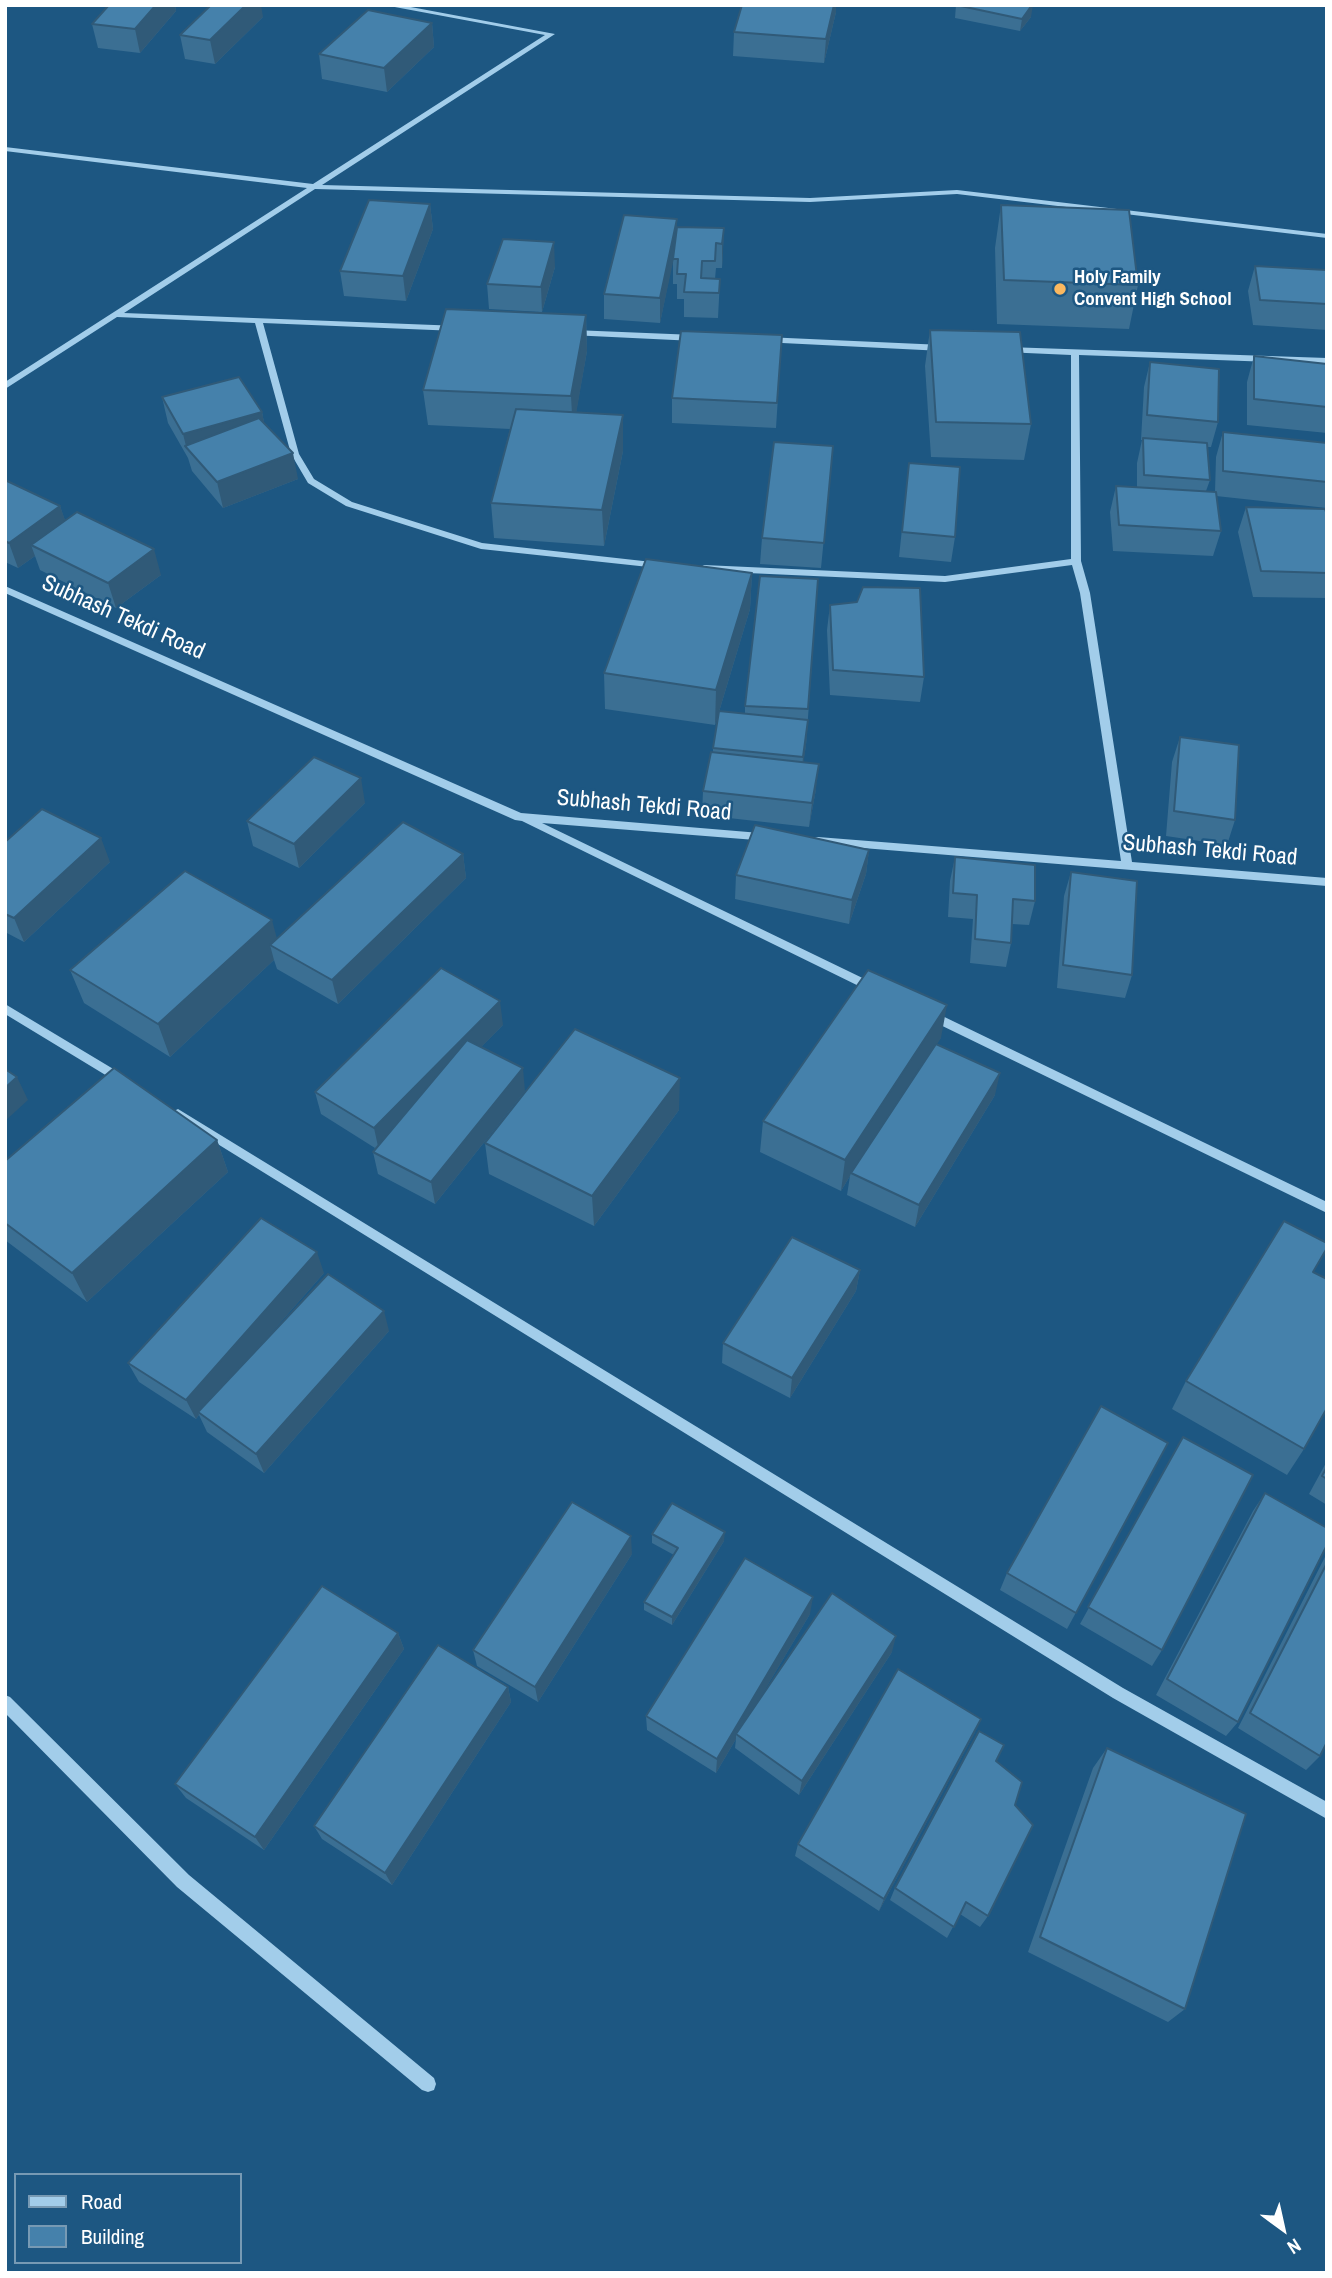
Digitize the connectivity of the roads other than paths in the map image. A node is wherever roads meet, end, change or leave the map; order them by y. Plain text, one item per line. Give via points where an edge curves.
1 (387, 5) edge
2 (5, 149) edge
3 (316, 187) junction
4 (1327, 236) edge
5 (118, 315) junction
6 (258, 320) junction
7 (466, 328) edge
8 (563, 332) edge
9 (701, 338) edge
10 (757, 340) edge
11 (951, 348) edge
12 (992, 350) edge
13 (1075, 353) junction
14 (1327, 361) edge
15 (5, 386) edge
16 (1076, 561) junction
17 (674, 567) edge
18 (688, 568) edge
19 (5, 589) edge
20 (519, 817) junction
21 (782, 838) edge
22 (810, 840) edge
23 (1128, 866) junction
24 (1327, 882) edge
25 (880, 991) edge
26 (5, 1007) edge
27 (918, 1009) edge
28 (131, 1085) edge
29 (166, 1107) edge
30 (1327, 1208) edge
31 (5, 1702) edge
32 (1327, 1811) edge
33 (428, 2084) dead end

1 - 3 street via 551,34
2 - 3 street
3 - 4 street via 810,200 957,192
3 - 5 street
5 - 6 street
5 - 15 street
6 - 7 street
6 - 17 street via 295,454 311,481 349,504 481,546
8 - 9 street
10 - 11 street
12 - 13 street
13 - 14 street
13 - 16 street
16 - 18 street via 945,579
16 - 23 street
19 - 20 street, Subhash Tekdi Road
20 - 21 street, Subhash Tekdi Road
20 - 25 street
22 - 23 street, Subhash Tekdi Road
23 - 24 street, Subhash Tekdi Road
26 - 28 street
27 - 30 street
29 - 32 street via 1118,1693
31 - 33 street via 183,1881

